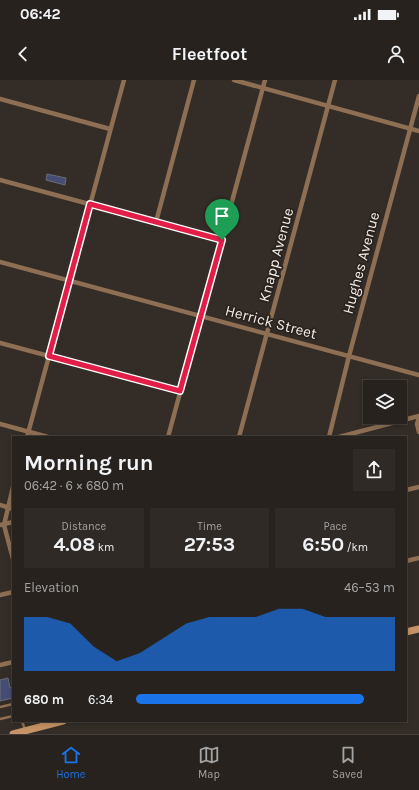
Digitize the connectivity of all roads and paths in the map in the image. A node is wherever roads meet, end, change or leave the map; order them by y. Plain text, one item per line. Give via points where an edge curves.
1 (124, 80) edge
2 (194, 80) edge
3 (234, 80) edge
4 (265, 80) edge
5 (336, 80) edge
6 (263, 88) junction
7 (419, 96) edge
8 (0, 99) edge
9 (328, 106) junction
10 (110, 129) junction
11 (410, 129) junction
12 (419, 131) edge
13 (0, 180) edge
14 (90, 204) junction
15 (156, 222) junction
16 (222, 240) junction
17 (0, 262) edge
18 (70, 281) junction
19 (201, 315) junction
20 (267, 333) junction
21 (0, 343) edge
22 (49, 356) junction
23 (349, 356) junction
24 (419, 375) edge
25 (180, 391) junction
26 (419, 417) edge
27 (0, 424) edge
28 (419, 432) edge
29 (28, 434) edge
30 (41, 436) edge
31 (168, 436) edge
32 (239, 436) edge
33 (329, 436) edge
34 (343, 436) edge
35 (419, 487) edge
36 (12, 490) edge
37 (407, 490) edge
38 (0, 505) edge
39 (7, 507) junction
40 (12, 509) edge
41 (12, 522) edge
42 (2, 525) edge
43 (12, 556) edge
44 (419, 558) edge
45 (407, 561) edge
46 (12, 592) edge
47 (0, 595) edge
48 (419, 629) edge
49 (407, 632) edge
50 (12, 662) edge
51 (0, 665) edge
52 (12, 704) edge
53 (0, 707) edge
54 (12, 716) edge
55 (0, 719) edge
56 (22, 722) edge
57 (55, 722) edge
58 (25, 731) junction
59 (13, 734) edge

1 - 10 street
2 - 15 street
3 - 6 street
4 - 6 street
5 - 9 street, Knapp Avenue
6 - 9 street
6 - 16 street
7 - 11 street, Hughes Avenue
8 - 10 street
9 - 11 street
9 - 20 street, Knapp Avenue
10 - 14 street
11 - 12 street
11 - 23 street, Hughes Avenue
13 - 14 street
14 - 15 street
14 - 18 street
15 - 16 street
16 - 19 street
17 - 18 street, Herrick Street
18 - 19 street, Herrick Street
18 - 22 street
19 - 20 street, Herrick Street
19 - 25 street
20 - 23 street, Herrick Street
20 - 32 street, Knapp Avenue
21 - 22 street
22 - 25 street
22 - 29 street
23 - 24 street, Herrick Street
23 - 33 street, Hughes Avenue
25 - 31 street
26 - 28 street
26 - 34 street
27 - 29 street
29 - 30 street
35 - 37 street
36 - 39 street
38 - 39 street
39 - 40 street
39 - 42 street
41 - 42 street
42 - 43 street
44 - 45 street
46 - 47 street
48 - 49 main road
50 - 51 street
52 - 53 lane
54 - 55 lane
56 - 58 lane
57 - 58 main road
58 - 59 main road

